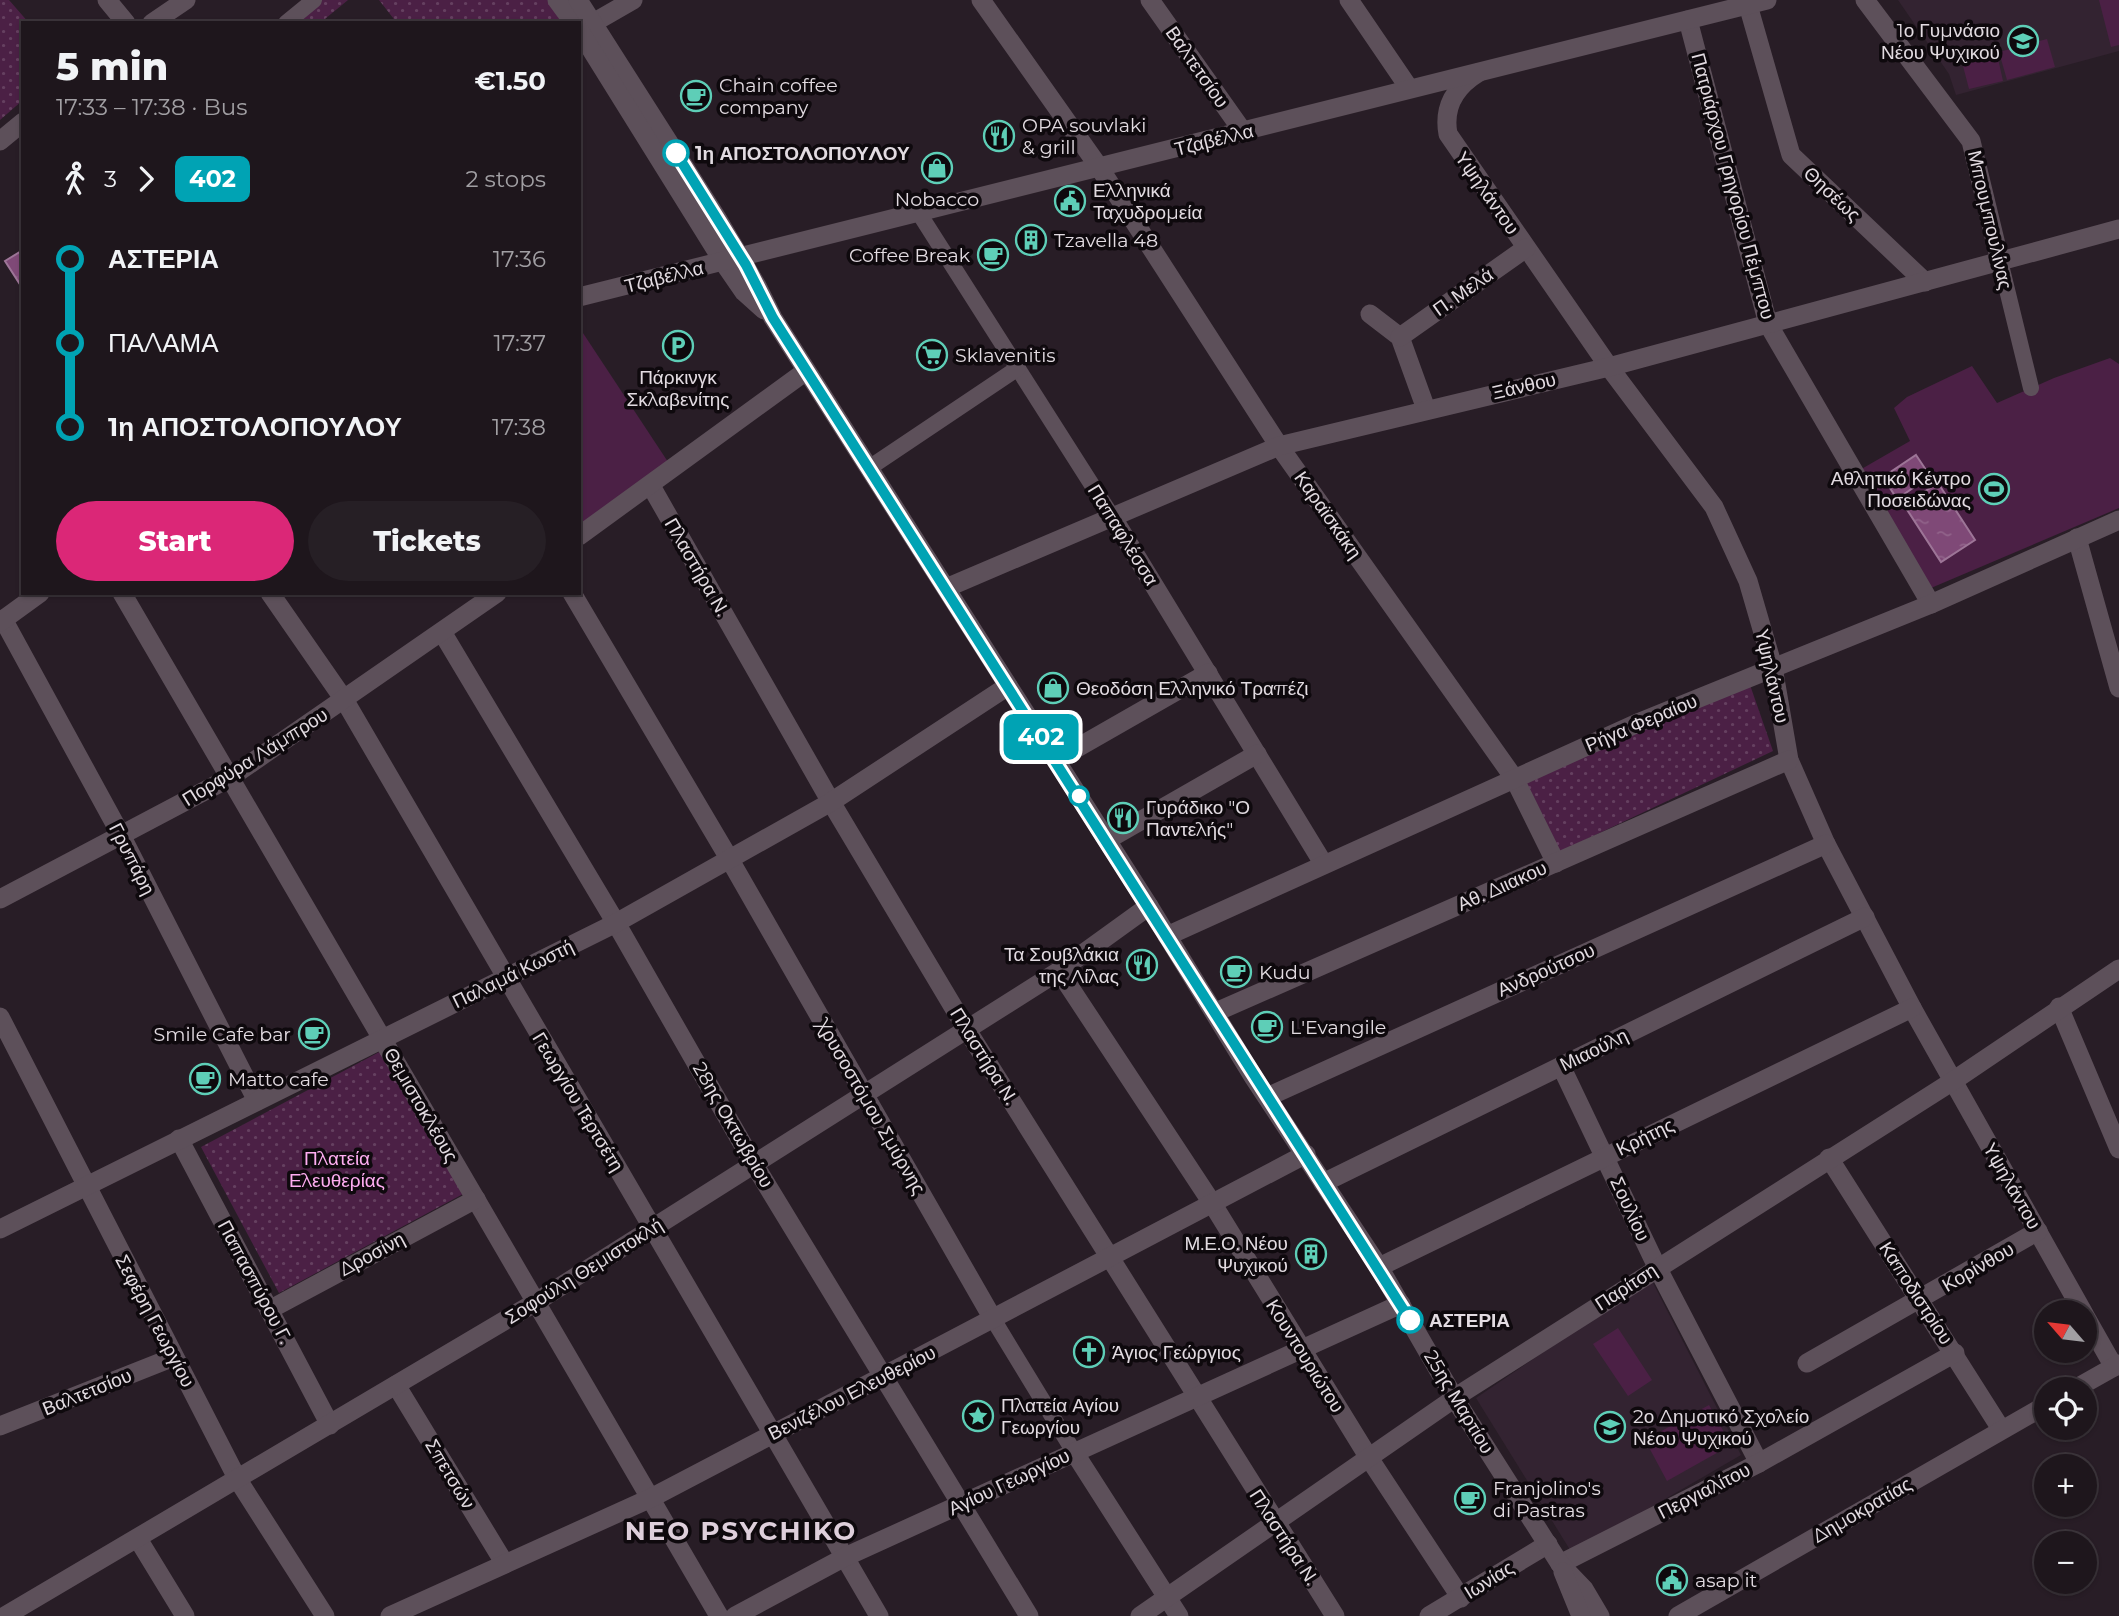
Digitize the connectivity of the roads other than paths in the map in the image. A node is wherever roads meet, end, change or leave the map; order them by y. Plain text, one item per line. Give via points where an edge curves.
1 (107, 0) edge
2 (186, 0) edge
3 (314, 0) edge
4 (557, 0) edge
5 (578, 0) edge
6 (632, 0) edge
7 (981, 0) edge
8 (1150, 0) edge
9 (1349, 0) edge
10 (1865, 0) edge
11 (1757, 3) edge
12 (1688, 20) junction
13 (124, 21) edge
14 (155, 21) edge
15 (288, 21) edge
16 (574, 21) edge
17 (581, 21) edge
18 (582, 31) edge
19 (1478, 73) junction
20 (1409, 88) junction
21 (21, 124) edge
22 (1244, 133) junction
23 (0, 141) edge
24 (1099, 167) junction
25 (917, 210) junction
26 (2119, 229) edge
27 (1526, 248) junction
28 (733, 261) junction
29 (2000, 261) junction
30 (1925, 282) junction
31 (581, 297) edge
32 (1370, 314) dead end
33 (1768, 324) junction
34 (1400, 337) junction
35 (1609, 367) junction
36 (1018, 368) junction
37 (806, 371) junction
38 (2031, 388) dead end
39 (1426, 410) junction
40 (1279, 446) junction
41 (869, 468) junction
42 (651, 486) junction
43 (1113, 518) junction
44 (2119, 520) edge
45 (581, 535) edge
46 (2077, 538) junction
47 (946, 588) junction
48 (37, 595) edge
49 (123, 595) edge
50 (271, 595) edge
51 (494, 595) edge
52 (573, 595) edge
53 (1931, 604) junction
54 (1, 621) edge
55 (442, 632) junction
56 (1773, 667) junction
57 (1208, 673) junction
58 (1008, 686) junction
59 (2119, 688) edge
60 (345, 701) junction
61 (1257, 754) junction
62 (1056, 760) junction
63 (1789, 760) junction
64 (231, 777) junction
65 (1514, 778) junction
66 (831, 802) junction
67 (121, 835) junction
68 (1107, 840) junction
69 (1826, 844) junction
70 (730, 860) junction
71 (1323, 863) junction
72 (1556, 863) junction
73 (0, 900) edge
74 (1149, 905) junction
75 (1865, 917) junction
76 (616, 923) junction
77 (1167, 936) junction
78 (2119, 969) edge
79 (1059, 971) junction
80 (505, 978) junction
81 (2059, 1007) junction
82 (1912, 1008) junction
83 (1216, 1012) junction
84 (0, 1017) edge
85 (967, 1030) junction
86 (382, 1038) junction
87 (1561, 1066) junction
88 (1952, 1081) junction
89 (863, 1096) junction
90 (1267, 1097) junction
91 (257, 1101) junction
92 (179, 1139) junction
93 (2119, 1149) edge
94 (1306, 1154) junction
95 (1606, 1156) junction
96 (1829, 1158) junction
97 (754, 1164) junction
98 (1323, 1183) junction
99 (85, 1186) junction
100 (476, 1199) junction
101 (1212, 1203) junction
102 (0, 1229) edge
103 (653, 1229) junction
104 (2038, 1231) junction
105 (1111, 1255) junction
106 (1379, 1267) junction
107 (1657, 1267) junction
108 (1920, 1300) junction
109 (2077, 1300) edge
110 (536, 1302) junction
111 (1401, 1304) junction
112 (269, 1310) junction
113 (993, 1320) junction
114 (2097, 1334) edge
115 (1301, 1350) junction
116 (1955, 1353) junction
117 (174, 1357) junction
118 (1807, 1363) dead end
119 (2117, 1366) edge
120 (885, 1376) junction
121 (2097, 1377) edge
122 (396, 1385) junction
123 (1197, 1397) junction
124 (1455, 1399) junction
125 (2034, 1411) edge
126 (330, 1425) junction
127 (0, 1426) edge
128 (2001, 1429) junction
129 (772, 1434) junction
130 (1074, 1452) junction
131 (1369, 1458) junction
132 (1759, 1463) junction
133 (237, 1480) junction
134 (651, 1498) junction
135 (959, 1505) junction
136 (1275, 1525) junction
137 (138, 1539) junction
138 (1548, 1544) junction
139 (845, 1557) junction
140 (505, 1564) junction
141 (1560, 1564) junction
142 (1461, 1598) junction
143 (1167, 1599) junction
144 (26, 1612) edge
145 (5, 1616) edge
146 (185, 1616) edge
147 (325, 1616) edge
148 (390, 1616) edge
149 (719, 1616) edge
150 (735, 1616) edge
151 (879, 1616) edge
152 (1029, 1616) edge
153 (1140, 1616) edge
154 (1178, 1616) edge
155 (1335, 1616) edge
156 (1429, 1616) edge
157 (1581, 1616) edge
158 (1600, 1616) edge
159 (1678, 1616) edge

1 - 13 street
2 - 14 street
3 - 15 street
4 - 16 street
5 - 17 street
6 - 18 street
7 - 24 street, Καραϊσκάκη
8 - 22 street, Βαλτετσίου
9 - 20 street
10 - 29 street, Μπουμπουλίνας via 1971,141
11 - 12 street, Τζαβέλλα
11 - 30 street, Θησέως via 1791,155
12 - 19 street, Τζαβέλλα
12 - 33 street, Πατριάρχου Γρηγορίου Πέμπτου
18 - 28 street, 25ης Μαρτίου
19 - 20 street, Τζαβέλλα
19 - 27 street, Υψηλάντου via 1456,89 1447,115 1448,134
20 - 22 street, Τζαβέλλα
21 - 23 street
22 - 24 street, Τζαβέλλα
24 - 25 street, Τζαβέλλα
24 - 40 street, Καραϊσκάκη
25 - 28 street, Τζαβέλλα
25 - 36 street, Παπαφλέσσα
26 - 29 street, Ξάνθου
27 - 34 street, Π. Μελά
27 - 35 street, Υψηλάντου
28 - 31 street, Τζαβέλλα
28 - 37 street, 25ης Μαρτίου via 744,292 773,318
29 - 30 street, Ξάνθου
29 - 38 street, Μπουμπουλίνας
30 - 33 street, Ξάνθου
32 - 34 street
33 - 35 street, Ξάνθου
33 - 53 street, Πατριάρχου Γρηγορίου Πέμπτου
34 - 39 street
35 - 39 street, Ξάνθου
35 - 56 street, Υψηλάντου via 1714,508 1748,581
36 - 41 street
36 - 43 street, Παπαφλέσσα
37 - 41 street, 25ης Μαρτίου
37 - 42 street
39 - 40 street, Ξάνθου
40 - 43 street, Ξάνθου
40 - 65 street, Καραϊσκάκη
41 - 47 street, 25ης Μαρτίου
42 - 45 street
42 - 66 street, Πλαστήρα Ν.
43 - 47 street, Ξάνθου
43 - 57 street, Παπαφλέσσα
44 - 46 street, Ρήγα Φεραίου
46 - 53 street, Ρήγα Φεραίου
46 - 59 street
47 - 58 street, 25ης Μαρτίου
48 - 54 street
49 - 64 street, Θεμιστοκλέους
50 - 60 street, Γεωργίου Τερτσέτη
51 - 55 street, Πορφύρα Λάμπρου
52 - 70 street, Χρυσοστόμου Σμύρνης
53 - 56 street, Ρήγα Φεραίου
54 - 67 street, Γρυπάρη
55 - 60 street, Πορφύρα Λάμπρου
55 - 76 street, 28ης Οκτωβρίου
56 - 63 street, Υψηλάντου
56 - 65 street, Ρήγα Φεραίου
57 - 61 street, Παπαφλέσσα
57 - 62 street
58 - 62 street, 25ης Μαρτίου
58 - 66 street, Παλαμά Κωστή
60 - 64 street, Πορφύρα Λάμπρου
60 - 80 street, Γεωργίου Τερτσέτη
61 - 68 street
61 - 71 street, Παπαφλέσσα
62 - 68 street, 25ης Μαρτίου
63 - 69 street, Υψηλάντου
63 - 72 street, Αθ. Διιακου
64 - 67 street, Πορφύρα Λάμπρου
64 - 86 street, Θεμιστοκλέους
65 - 71 street, Ρήγα Φεραίου
65 - 72 street, Καραϊσκάκη
66 - 70 street, Παλαμά Κωστή
66 - 85 street, Πλαστήρα Ν.
67 - 73 street, Πορφύρα Λάμπρου
67 - 91 street, Γρυπάρη
68 - 74 street, 25ης Μαρτίου
69 - 75 street, Υψηλάντου
69 - 90 street, Ανδρούτσου
70 - 76 street, Παλαμά Κωστή
70 - 89 street, Χρυσοστόμου Σμύρνης
71 - 77 street, Ρήγα Φεραίου
72 - 83 street, Αθ. Διιακου
74 - 77 street, 25ης Μαρτίου
74 - 79 street, Σοφούλη Θεμιστοκλή
75 - 82 street, Υψηλάντου
75 - 87 street, Μιαούλη
76 - 80 street, Παλαμά Κωστή
76 - 97 street, 28ης Οκτωβρίου
77 - 83 street, 25ης Μαρτίου
78 - 81 street, Παρίτση
79 - 85 street, Σοφούλη Θεμιστοκλή
79 - 101 street, Κουντουριώτου
80 - 86 street, Παλαμά Κωστή
80 - 103 street, Γεωργίου Τερτσέτη
81 - 88 street, Παρίτση
81 - 93 street
82 - 88 street, Υψηλάντου
82 - 95 street, Κρήτης
83 - 90 street, 25ης Μαρτίου
84 - 99 street, Σεφέρη Γεωργίου
85 - 89 street, Σοφούλη Θεμιστοκλή
85 - 105 street, Πλαστήρα Ν.
86 - 91 street, Παλαμά Κωστή
86 - 100 street, Θεμιστοκλέους
87 - 95 street, Σουλίου
87 - 98 street, Μιαούλη
88 - 96 street, Παρίτση
88 - 104 street, Υψηλάντου
89 - 97 street, Σοφούλη Θεμιστοκλή
89 - 113 street, Χρυσοστόμου Σμύρνης
90 - 94 street, 25ης Μαρτίου
91 - 92 street, Παλαμά Κωστή
92 - 99 street, Παλαμά Κωστή
92 - 112 street, Παπασπύρου Γ.
94 - 98 street, 25ης Μαρτίου
94 - 101 street, Βενιζέλου Ελευθερίου
95 - 106 street, Κρήτης
95 - 107 street, Σουλίου
96 - 107 street, Παρίτση
96 - 108 street, Καποδιστρίου
97 - 103 street, Σοφούλη Θεμιστοκλή
97 - 120 street, 28ης Οκτωβρίου
98 - 106 street, 25ης Μαρτίου
99 - 102 street, Παλαμά Κωστή
99 - 117 street, Σεφέρη Γεωργίου
100 - 110 street, Θεμιστοκλέους
100 - 112 street, Δροσίνη
101 - 105 street, Βενιζέλου Ελευθερίου
101 - 115 street, Κουντουριώτου
103 - 110 street, Σοφούλη Θεμιστοκλή
103 - 129 street, Γεωργίου Τερτσέτη
104 - 108 street, Κορίνθου
104 - 109 street, Υψηλάντου
105 - 113 street, Βενιζέλου Ελευθερίου
105 - 123 street, Πλαστήρα Ν.
106 - 111 street, 25ης Μαρτίου
107 - 124 street, Παρίτση
107 - 132 street, Σουλίου
108 - 116 street, Καποδιστρίου
108 - 118 street, Κορίνθου
110 - 122 street, Σοφούλη Θεμιστοκλή
110 - 134 street, Θεμιστοκλέους
111 - 115 street, Αγίου Γεωργίου
111 - 124 street, 25ης Μαρτίου
112 - 126 street, Παπασπύρου Γ.
113 - 120 street, Βενιζέλου Ελευθερίου
113 - 130 street, Χρυσοστόμου Σμύρνης
114 - 119 street, Υψηλάντου
115 - 123 street, Αγίου Γεωργίου
115 - 131 street, Κουντουριώτου
116 - 128 street, Καποδιστρίου
116 - 132 street, Περγιαλίτου
117 - 127 street, Βαλτετσίου
117 - 133 street, Σεφέρη Γεωργίου
119 - 121 street
120 - 129 street, Βενιζέλου Ελευθερίου
120 - 135 street, 28ης Οκτωβρίου
122 - 126 street, Σοφούλη Θεμιστοκλή
122 - 140 street, Σπετσών
123 - 130 street, Αγίου Γεωργίου
123 - 136 street, Πλαστήρα Ν.
124 - 131 street, Παρίτση
124 - 138 street, 25ης Μαρτίου
125 - 128 street, Δημοκρατίας
126 - 133 street, Σοφούλη Θεμιστοκλή
128 - 159 street, Δημοκρατίας
129 - 134 street, Βενιζέλου Ελευθερίου
129 - 139 street, Γεωργίου Τερτσέτη
130 - 135 street, Αγίου Γεωργίου
130 - 143 street, Χρυσοστόμου Σμύρνης
131 - 136 street, Παρίτση
131 - 142 street, Κουντουριώτου
132 - 141 street, Περγιαλίτου
133 - 137 street, Σοφούλη Θεμιστοκλή
133 - 147 street, Σεφέρη Γεωργίου
134 - 140 street, Βενιζέλου Ελευθερίου
134 - 149 street, Θεμιστοκλέους
135 - 139 street, Αγίου Γεωργίου
135 - 152 street, 28ης Οκτωβρίου
136 - 143 street, Παρίτση
136 - 155 street, Πλαστήρα Ν.
137 - 144 street, Σοφούλη Θεμιστοκλή
137 - 146 street
138 - 141 street, 25ης Μαρτίου
138 - 142 street, Ιωνίας
139 - 150 street, Αγίου Γεωργίου
139 - 151 street, Γεωργίου Τερτσέτη
140 - 148 street, Βενιζέλου Ελευθερίου
141 - 157 street
141 - 158 street via 1584,1589
142 - 156 street, Ιωνίας
143 - 153 street, Παρίτση
143 - 154 street, Χρυσοστόμου Σμύρνης
144 - 145 street, Σοφούλη Θεμιστοκλή

